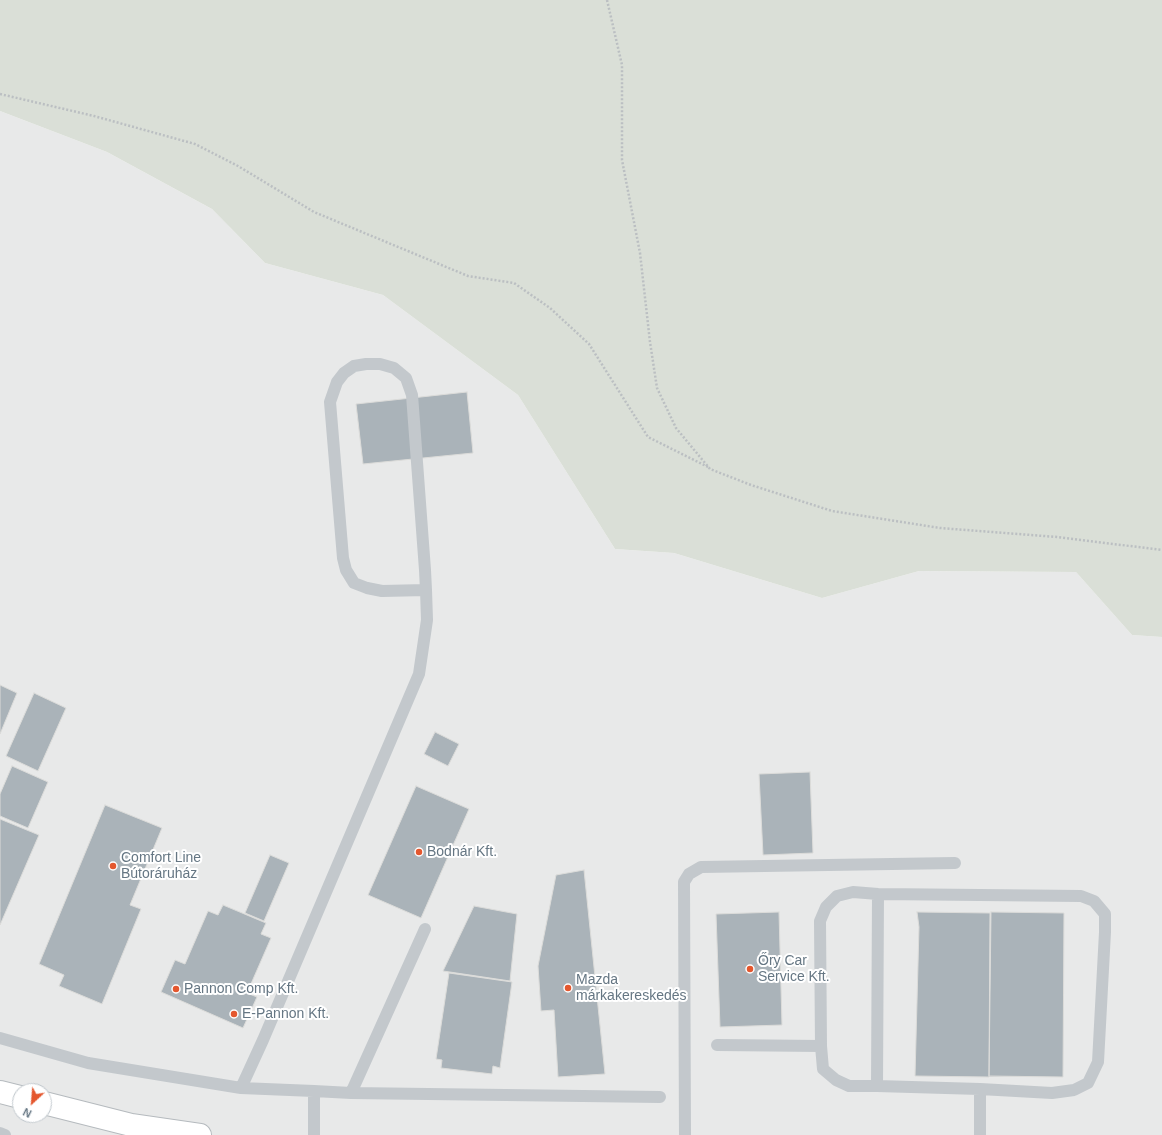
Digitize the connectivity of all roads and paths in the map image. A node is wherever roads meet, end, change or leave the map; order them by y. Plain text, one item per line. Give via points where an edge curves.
1 (607, 0) edge
2 (0, 94) edge
3 (710, 469) junction
4 (1162, 550) edge
5 (426, 590) junction
6 (955, 863) dead end
7 (878, 894) junction
8 (425, 929) dead end
9 (0, 1038) edge
10 (717, 1045) dead end
11 (821, 1046) junction
12 (877, 1086) junction
13 (241, 1088) junction
14 (980, 1089) junction
15 (314, 1091) junction
16 (0, 1092) edge
17 (351, 1093) junction
18 (12, 1095) edge
19 (660, 1097) dead end
20 (52, 1105) edge
21 (0, 1133) edge
22 (5, 1135) edge
23 (200, 1135) edge
24 (314, 1135) edge
25 (684, 1135) edge
26 (980, 1135) edge

1 - 3 path via 622,65 622,160 640,253 657,388 676,428
2 - 3 path via 94,116 195,144 238,166 314,212 468,276 514,283 550,308 589,344 648,437
3 - 4 path via 832,511 940,528 1057,537
5 - 5 lane via 382,591 367,588 354,583 346,570 330,402 337,382 354,366 380,364 394,368 406,378 412,394
5 - 13 lane via 427,620 419,674
6 - 25 lane via 701,867 689,874 684,882
7 - 11 lane via 853,892 837,896 826,907 820,921
7 - 12 lane
7 - 14 lane via 1081,896 1094,901 1104,914 1098,1062 1088,1082 1074,1090 1052,1093
8 - 17 lane
9 - 13 lane via 88,1062
10 - 11 lane
11 - 12 lane via 823,1068 836,1080 849,1086
12 - 14 lane
13 - 15 lane
14 - 26 lane
15 - 17 lane
15 - 24 lane
16 - 18 main road
17 - 19 lane
20 - 23 main road via 131,1125
21 - 22 lane

